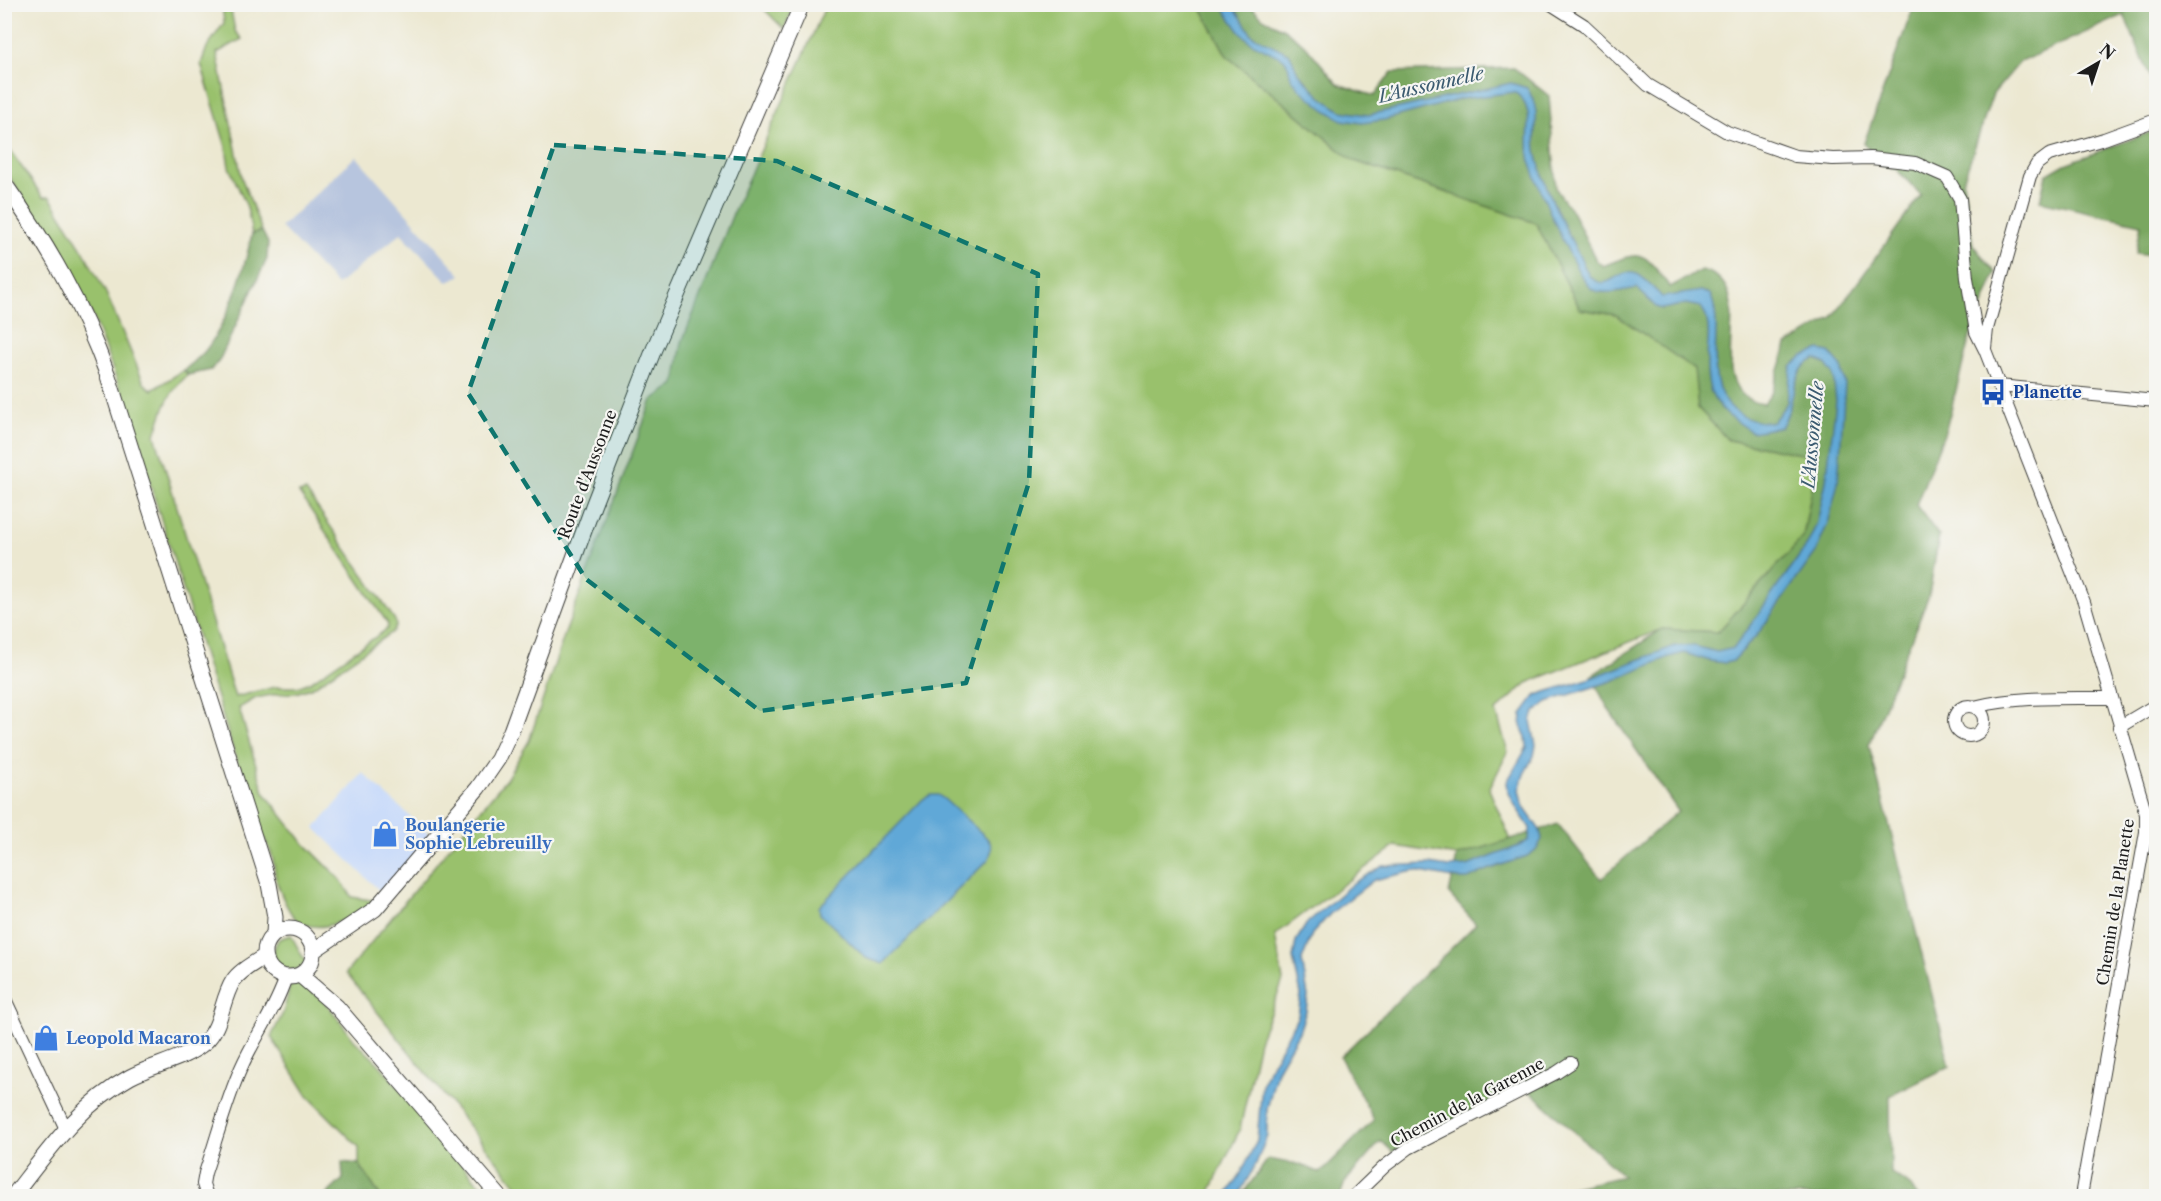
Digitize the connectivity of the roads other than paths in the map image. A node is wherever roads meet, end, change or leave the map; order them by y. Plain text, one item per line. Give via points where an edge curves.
1 (802, 4) edge
2 (1551, 4) edge
3 (2157, 120) edge
4 (4, 183) edge
5 (1985, 350) junction
6 (1999, 386) junction
7 (2157, 401) edge
8 (2111, 699) junction
9 (2157, 705) edge
10 (1974, 707) dead end
11 (2119, 727) junction
12 (2151, 832) edge
13 (269, 884) junction
14 (357, 922) junction
15 (299, 932) junction
16 (274, 934) junction
17 (265, 956) junction
18 (313, 956) junction
19 (287, 975) junction
20 (228, 992) junction
21 (4, 997) edge
22 (337, 1007) junction
23 (1571, 1063) dead end
24 (66, 1129) junction
25 (14, 1197) edge
26 (207, 1197) edge
27 (499, 1197) edge
28 (1354, 1197) edge
29 (2081, 1197) edge

1 - 14 main road, Route d'Aussonne via 654,350 498,759 403,878 375,909
2 - 5 street, Chemin de la Planette via 1584,25 1648,85 1727,132 1795,156 1915,163 1947,177 1960,199 1967,278 1976,332
3 - 5 street via 2049,155 2037,164 2030,176 1987,329
4 - 13 main road via 54,258 94,339
5 - 6 street, Chemin de la Planette
6 - 7 street
6 - 8 street, Chemin de la Planette via 2084,602
8 - 10 street via 2058,698
8 - 11 street, Chemin de la Planette
9 - 11 street
11 - 12 street, Chemin de la Planette
12 - 29 street, Chemin de la Planette
13 - 15 main road
13 - 16 main road
14 - 15 main road, Route d'Aussonne
14 - 18 main road, Route d'Aussonne
15 - 16 main road via 283,930
15 - 18 main road via 309,939
16 - 17 main road
17 - 19 main road via 270,968
17 - 20 main road via 239,974
18 - 19 main road via 309,967
18 - 22 main road
19 - 20 main road via 252,975
19 - 22 main road
19 - 26 street via 269,1019 238,1075 203,1184
20 - 24 main road via 206,1042 111,1088
21 - 24 street
22 - 27 main road
23 - 28 street, Chemin de la Garenne via 1409,1148
24 - 25 main road

